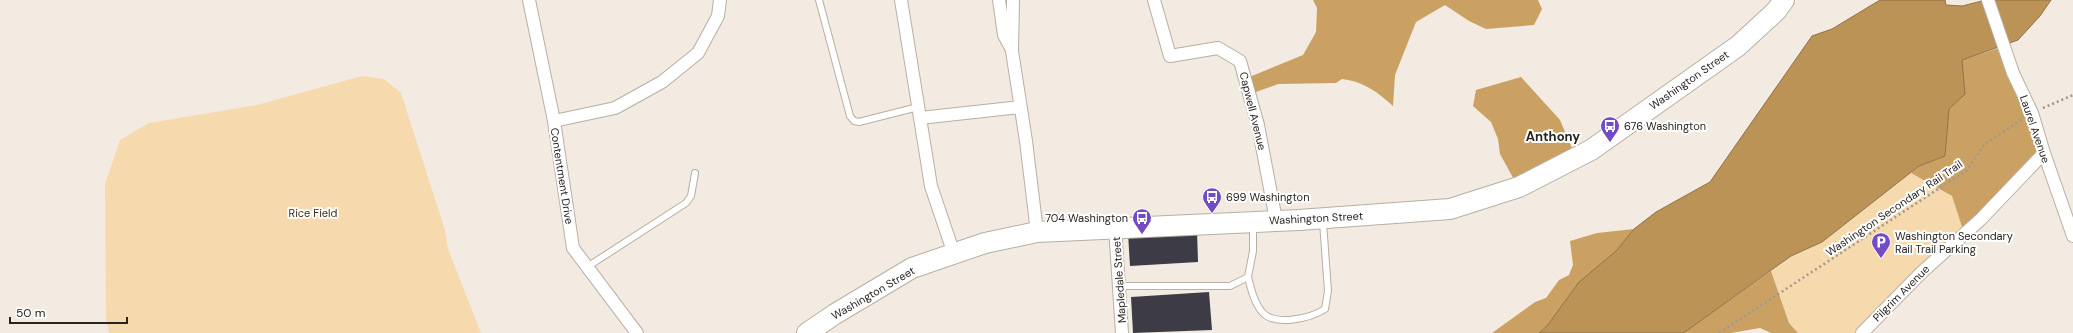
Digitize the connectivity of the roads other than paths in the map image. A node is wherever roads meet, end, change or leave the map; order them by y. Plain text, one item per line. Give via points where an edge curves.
1 (529, 0) edge
2 (720, 0) edge
3 (819, 0) edge
4 (901, 0) edge
5 (1000, 0) edge
6 (1013, 0) edge
7 (1154, 0) edge
8 (1784, 0) edge
9 (1988, 0) edge
10 (1012, 51) junction
11 (1020, 107) junction
12 (919, 113) junction
13 (554, 121) junction
14 (2044, 153) junction
15 (695, 173) dead end
16 (1323, 218) junction
17 (1276, 220) junction
18 (1253, 221) junction
19 (1115, 227) junction
20 (1037, 232) junction
21 (2073, 236) edge
22 (954, 254) junction
23 (588, 267) junction
24 (1248, 277) junction
25 (1119, 286) junction
26 (637, 333) edge
27 (807, 333) edge
28 (1122, 333) edge
29 (1862, 333) edge

1 - 13 street, Contentment Drive
2 - 13 street via 718,16 698,53 662,82 615,108
3 - 12 lane via 850,116 854,121
4 - 12 street
5 - 10 street via 1004,35
6 - 10 street
7 - 17 street, Capwell Avenue via 1170,56 1218,48 1240,61 1258,125
8 - 16 main road, Washington Street via 1776,11 1743,41 1591,150 1519,187 1450,209
9 - 14 street, Laurel Avenue via 2013,73 2032,113
10 - 11 street
11 - 12 street
11 - 20 street
12 - 22 street via 931,186
13 - 23 street, Contentment Drive via 574,248
14 - 21 street, Laurel Avenue
14 - 29 street, Pilgrim Avenue via 1981,219 1922,272
15 - 23 lane via 691,196 686,203
16 - 17 main road, Washington Street
16 - 24 lane via 1328,291 1325,309 1316,315 1297,320 1279,320 1263,313 1255,300
17 - 18 main road, Washington Street
18 - 19 main road, Washington Street
18 - 24 lane via 1253,251
19 - 20 main road, Washington Street
19 - 25 street, Mapledale Street
20 - 22 main road, Washington Street via 985,243
22 - 27 main road, Washington Street via 912,268
23 - 26 street, Contentment Drive
24 - 25 lane via 1230,286
25 - 28 street, Mapledale Street

